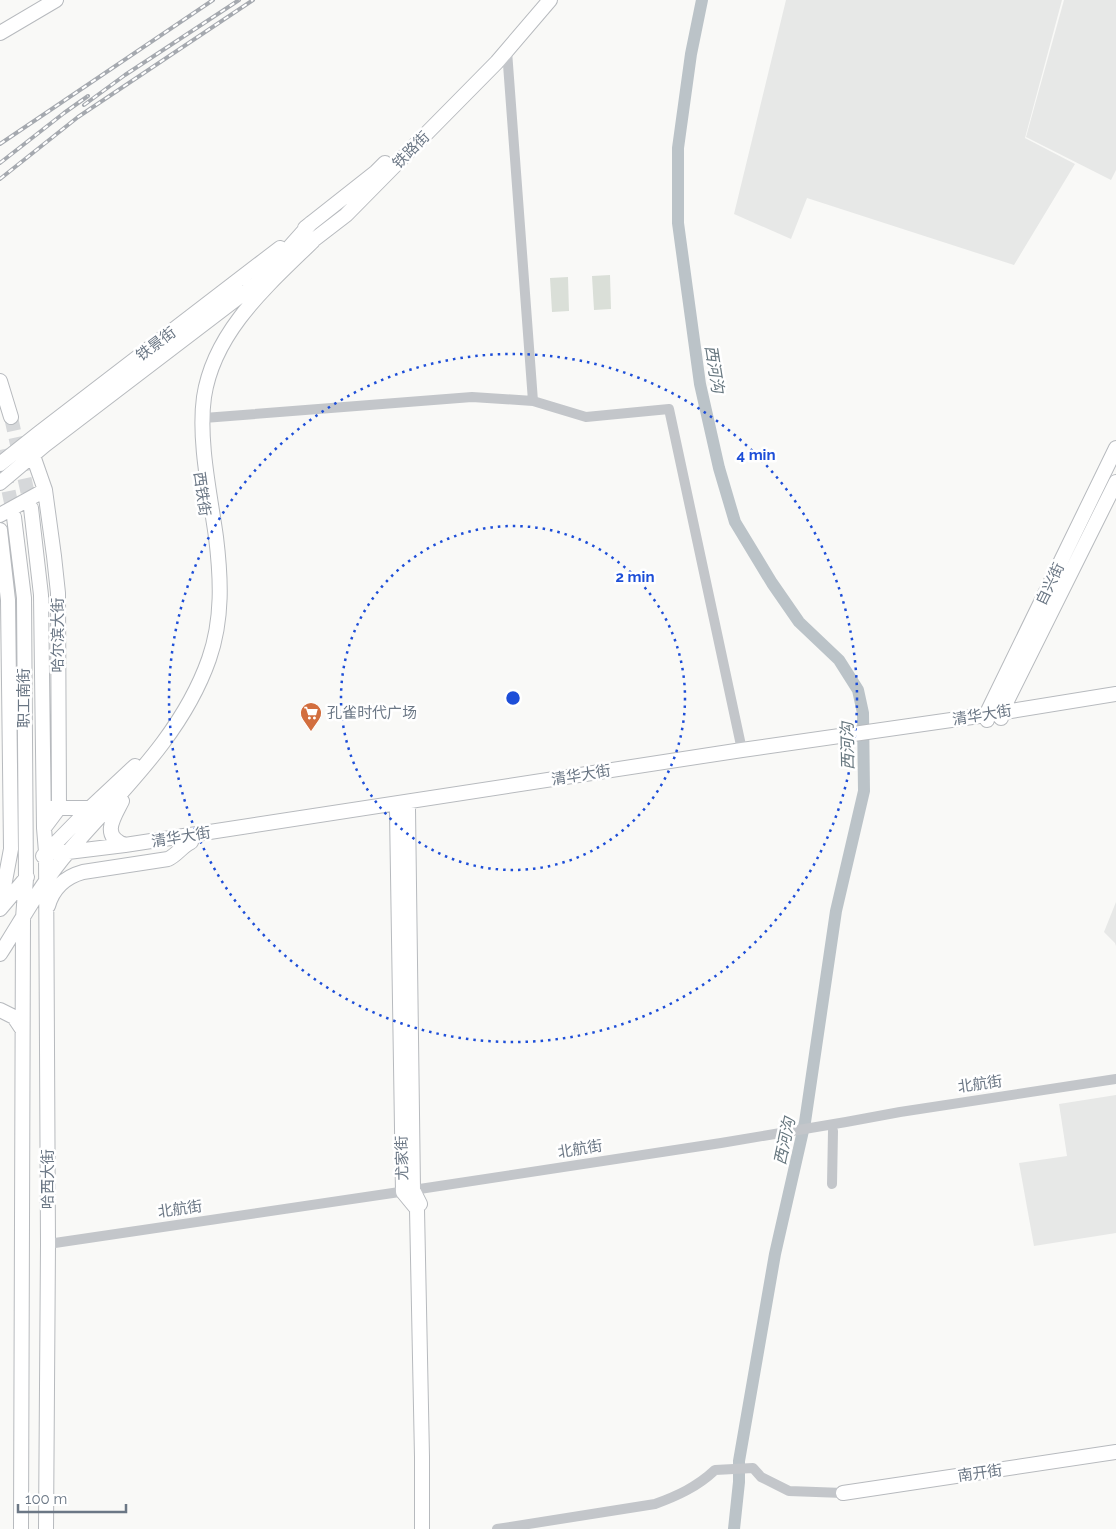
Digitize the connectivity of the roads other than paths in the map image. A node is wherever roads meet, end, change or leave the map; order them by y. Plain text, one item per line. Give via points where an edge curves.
1 (38, 0) edge
2 (56, 0) edge
3 (541, 0) edge
4 (550, 0) edge
5 (0, 22) edge
6 (0, 33) edge
7 (506, 51) junction
8 (311, 223) junction
9 (313, 241) junction
10 (256, 284) junction
11 (0, 381) edge
12 (533, 401) junction
13 (11, 417) tunnel mouth
14 (204, 418) junction
15 (28, 441) junction
16 (1116, 448) edge
17 (33, 455) junction
18 (0, 464) edge
19 (1116, 482) edge
20 (0, 483) edge
21 (45, 490) junction
22 (31, 508) tunnel mouth
23 (7, 516) edge
24 (0, 530) edge
25 (1116, 694) edge
26 (1116, 701) edge
27 (1001, 716) junction
28 (987, 718) junction
29 (797, 745) junction
30 (742, 750) junction
31 (5, 777) edge
32 (131, 778) junction
33 (45, 808) junction
34 (59, 808) junction
35 (90, 808) junction
36 (403, 810) junction
37 (44, 828) junction
38 (192, 842) junction
39 (125, 845) junction
40 (46, 852) junction
41 (65, 856) junction
42 (26, 879) junction
43 (46, 882) junction
44 (0, 908) edge
45 (46, 914) junction
46 (23, 918) junction
47 (0, 954) edge
48 (0, 1010) edge
49 (22, 1029) junction
50 (1116, 1080) edge
51 (833, 1130) dead end
52 (832, 1184) dead end
53 (408, 1191) junction
54 (48, 1244) junction
55 (1116, 1452) edge
56 (843, 1493) joint
57 (21, 1529) edge
58 (46, 1529) edge
59 (422, 1529) edge
60 (430, 1529) edge
61 (497, 1529) edge

1 - 5 main road
2 - 6 main road
3 - 8 main road, 铁路街 via 505,44 376,172
4 - 7 main road, 铁路街
7 - 9 main road, 铁路街 via 346,215
7 - 12 street
8 - 10 main road, 西铁街
8 - 15 main road, 铁景街
9 - 10 main road, 铁路街
9 - 14 main road, 西铁街 via 266,287 225,340 212,365 204,397
10 - 17 main road, 铁景街
10 - 32 main road, 西铁街 via 217,338 198,394 196,441 213,583 213,609 206,643 200,664 175,712
11 - 13 main road
12 - 14 street via 472,397
12 - 30 street via 586,417 669,409
14 - 32 main road, 西铁街 via 205,455 220,577 214,644 204,673 184,711 157,751
15 - 17 main road, 哈尔滨大街
15 - 18 main road, 铁景街
16 - 28 main road, 自兴街
17 - 20 main road, 铁景街
17 - 21 main road, 哈尔滨大街
19 - 27 main road, 自兴街
21 - 23 main road
21 - 34 main road, 哈尔滨大街 via 58,593
22 - 33 main road, 职工南街 via 41,595
23 - 42 main road, 职工南街 via 24,598
24 - 31 main road via 8,600
25 - 27 main road, 清华大街
26 - 27 main road, 清华大街
27 - 28 main road, 清华大街
28 - 29 main road, 清华大街
29 - 30 main road, 清华大街
29 - 36 main road, 清华大街
30 - 39 main road, 清华大街
31 - 44 main road via 11,849
32 - 35 main road
32 - 39 main road via 111,830 115,841
32 - 41 main road
33 - 34 main road
33 - 37 main road, 职工南街
34 - 35 main road
34 - 37 main road
35 - 40 main road
36 - 38 main road, 清华大街
36 - 53 main road, 尤家街
37 - 40 main road, 哈西大街
38 - 41 main road, 清华大街
38 - 45 main road via 168,859 71,876 54,893
39 - 41 main road, 清华大街
40 - 41 main road, 清华大街
40 - 42 main road
40 - 43 main road, 哈西大街
41 - 43 main road
42 - 44 main road
42 - 46 main road, 哈西大街
43 - 45 main road, 哈西大街
43 - 46 main road
45 - 54 main road, 哈西大街
46 - 47 main road
46 - 49 main road, 哈西大街
48 - 49 main road via 14,1017
49 - 57 main road, 哈西大街
50 - 53 street, 北航街
51 - 52 street
53 - 54 street, 北航街
53 - 59 main road, 尤家街 via 417,1209
53 - 60 main road, 尤家街 via 422,1208
54 - 58 main road, 哈西大街
55 - 56 main road, 南开街
56 - 61 street via 789,1491 760,1477 753,1468 715,1470 689,1489 654,1504

